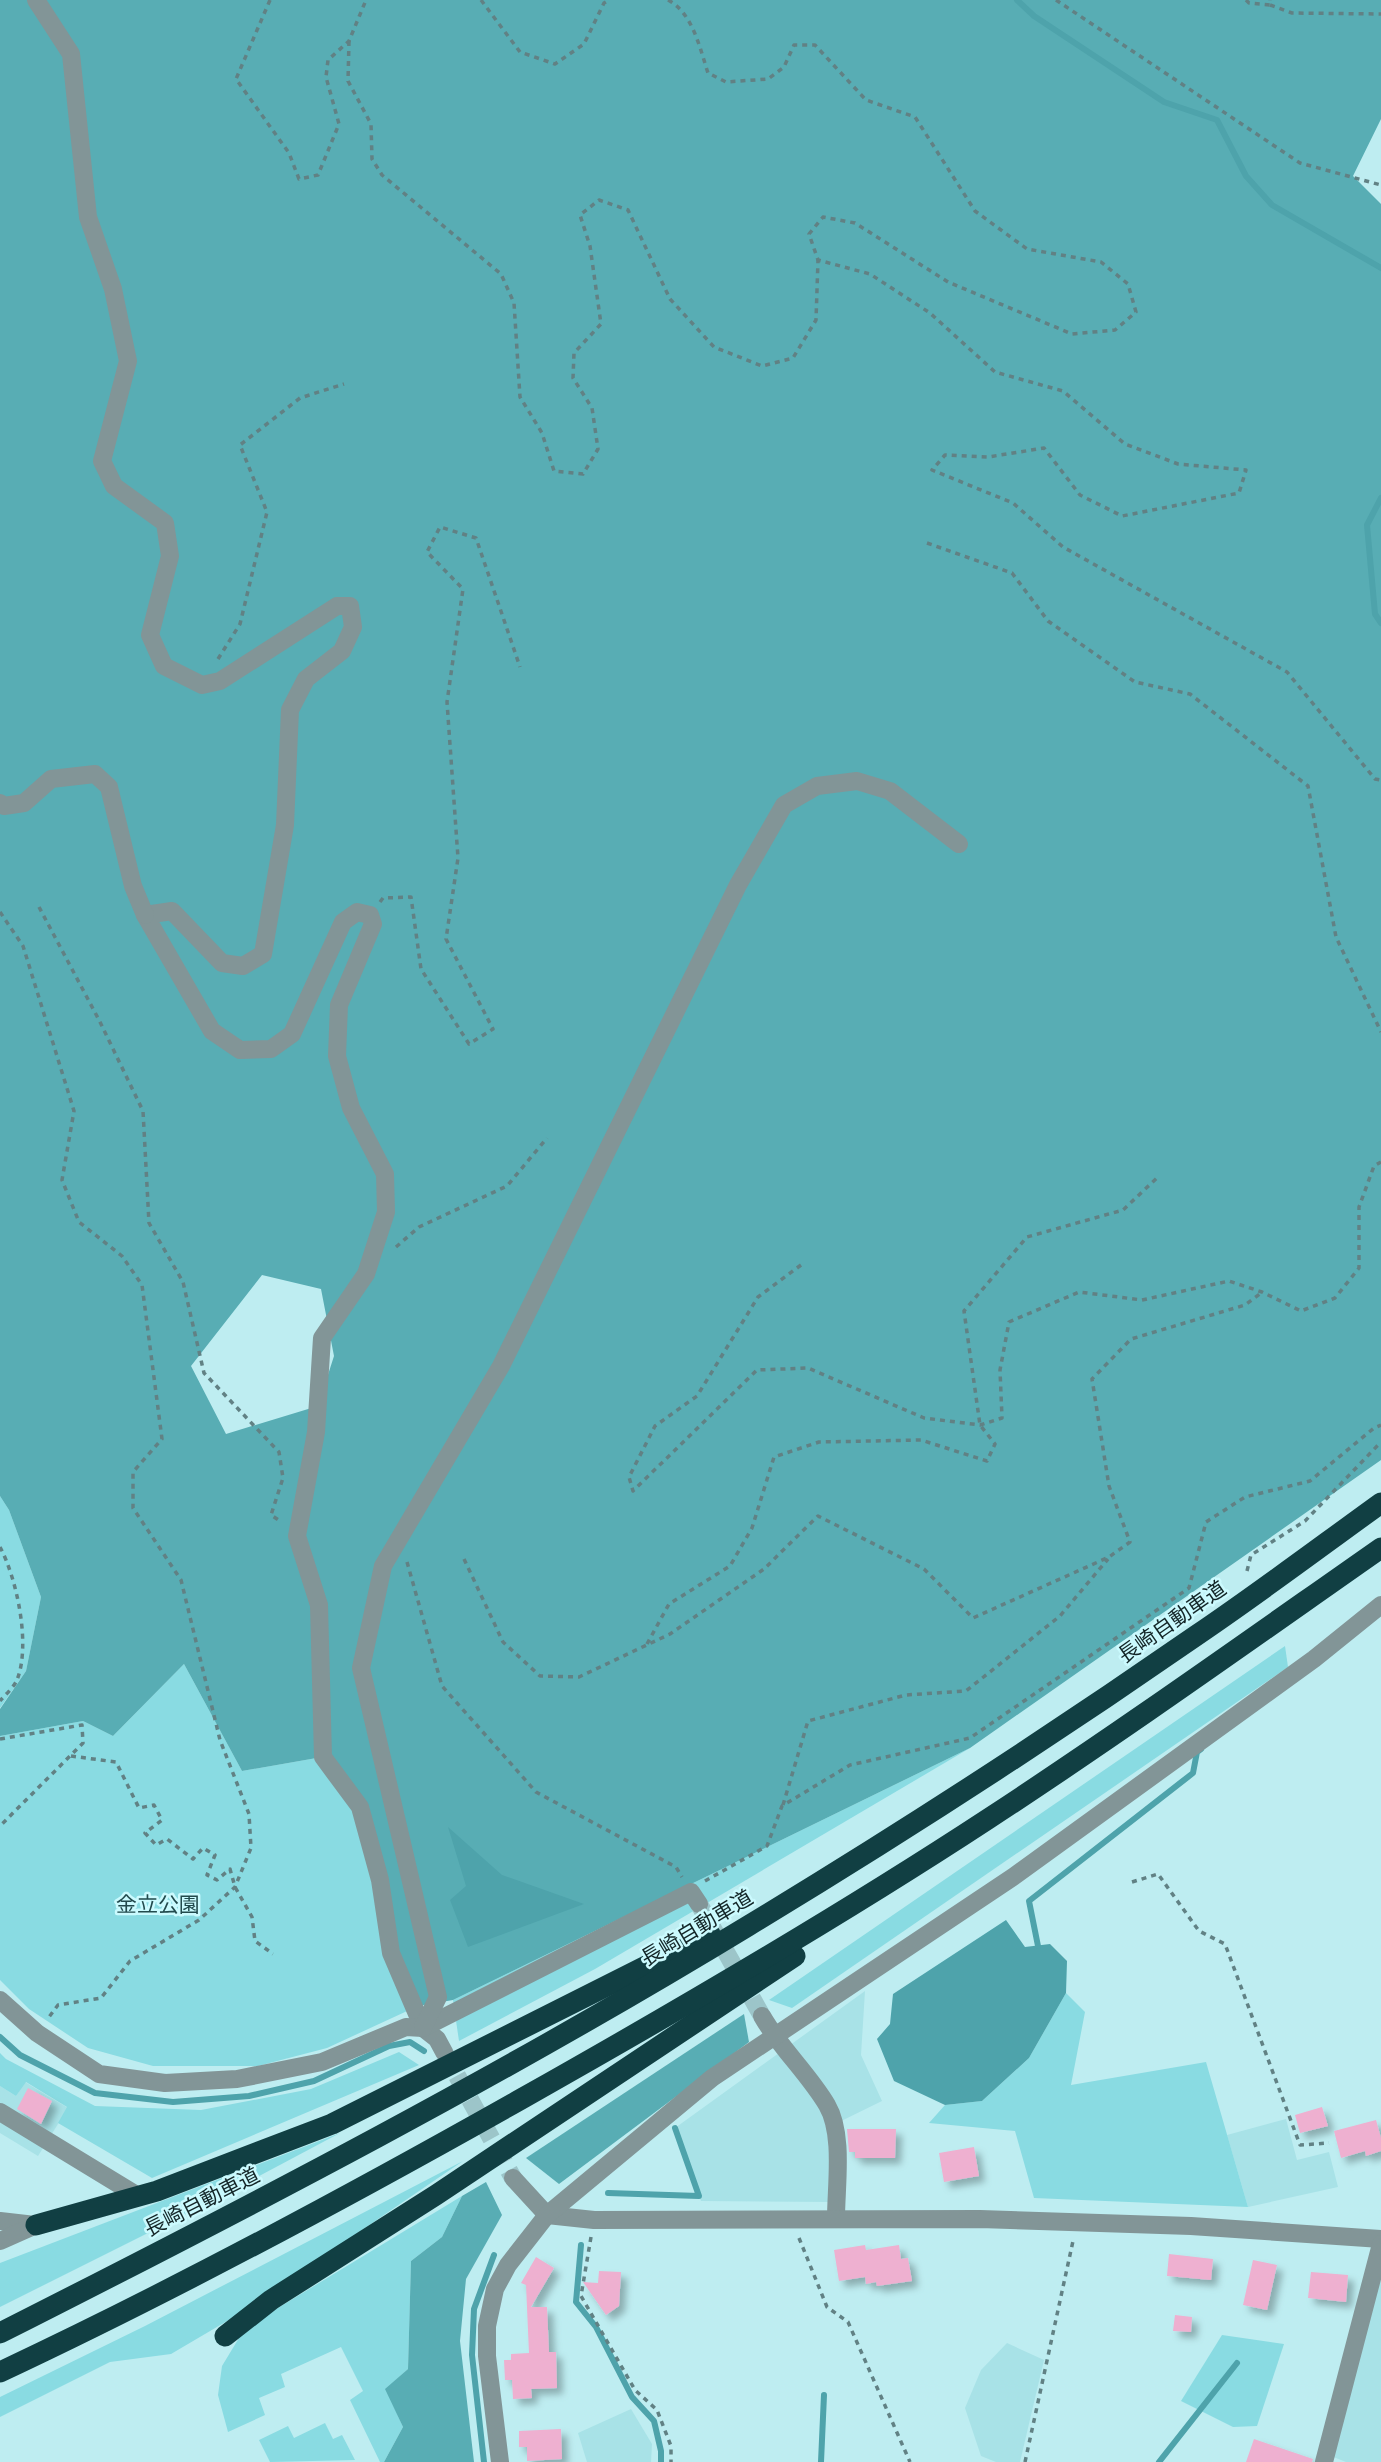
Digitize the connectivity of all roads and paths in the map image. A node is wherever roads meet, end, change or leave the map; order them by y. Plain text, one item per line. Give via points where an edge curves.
1 (36, 0) edge
2 (270, 0) edge
3 (366, 0) edge
4 (481, 0) edge
5 (610, 0) edge
6 (668, 0) edge
7 (1056, 0) edge
8 (1245, 0) edge
9 (1270, 3) edge
10 (1381, 14) edge
11 (349, 41) junction
12 (1381, 186) edge
13 (818, 260) junction
14 (344, 384) dead end
15 (927, 543) dead end
16 (520, 667) dead end
17 (202, 685) junction
18 (1381, 779) edge
19 (0, 803) edge
20 (959, 844) dead end
21 (39, 907) dead end
22 (0, 912) edge
23 (145, 915) junction
24 (370, 915) junction
25 (1381, 1032) edge
26 (547, 1138) dead end
27 (1381, 1162) edge
28 (1159, 1176) dead end
29 (393, 1250) dead end
30 (801, 1265) dead end
31 (1262, 1293) junction
32 (980, 1425) junction
33 (1381, 1425) edge
34 (1381, 1441) edge
35 (1381, 1503) edge
36 (298, 1536) junction
37 (400, 1537) junction
38 (0, 1547) edge
39 (1381, 1548) edge
40 (1110, 1558) junction
41 (464, 1559) dead end
42 (1247, 1571) dead end
43 (1381, 1605) edge
44 (646, 1646) junction
45 (0, 1701) edge
46 (0, 1739) edge
47 (1102, 1744) junction
48 (71, 1756) junction
49 (782, 1806) junction
50 (0, 1826) edge
51 (852, 1863) junction
52 (1132, 1882) dead end
53 (235, 1887) junction
54 (695, 1898) junction
55 (273, 1954) dead end
56 (0, 2000) edge
57 (762, 2016) tunnel mouth
58 (423, 2028) junction
59 (37, 2033) junction
60 (773, 2035) junction
61 (444, 2052) tunnel mouth
62 (0, 2112) edge
63 (1329, 2143) dead end
64 (513, 2178) tunnel mouth
65 (138, 2196) junction
66 (547, 2215) junction
67 (792, 2219) junction
68 (836, 2219) junction
69 (594, 2220) junction
70 (0, 2221) edge
71 (1077, 2222) junction
72 (36, 2225) junction
73 (1381, 2239) edge
74 (0, 2241) edge
75 (1381, 2244) edge
76 (0, 2333) edge
77 (225, 2336) dead end
78 (0, 2372) edge
79 (500, 2462) edge
80 (671, 2462) edge
81 (910, 2462) edge
82 (1025, 2462) edge
83 (1324, 2462) edge

1 - 17 street via 71,54 88,217 113,289 128,361 102,461 114,486 165,523 170,556 150,635 164,666
2 - 11 path via 236,79 289,153 299,179 318,175 339,124 326,77 328,60
3 - 11 path
4 - 5 path via 520,52 555,64 584,44 604,2
6 - 13 path via 677,5 694,31 708,73 726,82 768,79 783,67 794,46 815,45 866,100 915,117 975,211 1027,249 1101,262 1128,284 1136,312 1115,330 1072,334 948,282 855,223 823,217 810,234
7 - 12 path via 1300,163
8 - 9 path
9 - 10 path via 1292,13
11 - 13 path via 348,82 371,124 372,159 382,175 501,274 514,303 520,397 542,433 554,471 583,474 598,449 592,408 573,378 574,353 601,324 590,246 580,215 599,200 628,210 670,299 714,347 762,366 793,358 816,320
13 - 18 path via 870,274 930,313 995,372 1063,391 1125,444 1178,464 1246,470 1239,493 1122,516 1080,495 1044,448 988,457 945,455 933,470 1013,503 1063,547 1287,672 1375,779
14 - 17 path via 300,398 240,445 267,512 240,624
15 - 25 path via 1012,573 1048,621 1135,682 1190,694 1308,786 1336,937
16 - 24 path via 476,538 439,527 426,552 463,589 447,702 457,858 446,939 493,1029 468,1044 421,969 411,897 383,898
17 - 23 street via 220,681 337,606 350,606 353,627 342,651 306,679 289,710 285,825 263,954 243,966 222,963 172,911
19 - 23 street via 24,803 51,779 95,774 109,787 133,886
20 - 37 street via 890,791 857,781 817,786 784,805 738,885 501,1366
21 - 36 path via 143,1111 149,1223 183,1282 204,1373 279,1452 283,1478 271,1514
22 - 53 path via 23,946 74,1111 62,1180 79,1222 121,1256 142,1284 162,1439 134,1472 133,1508 181,1580 220,1740 249,1814 251,1848
23 - 24 street via 212,1031 240,1050 271,1049 292,1034 343,922 357,912
24 - 36 street via 373,924 339,1006 337,1056 351,1108 385,1174 386,1212 366,1274 322,1338 316,1432
26 - 29 path via 507,1186 419,1227
27 - 31 path via 1374,1166 1359,1207 1359,1268 1335,1298 1301,1311
28 - 32 path via 1123,1210 1027,1237 964,1311
30 - 32 path via 758,1297 697,1396 655,1426 629,1477 633,1492 757,1370 808,1368 924,1418
31 - 32 path via 1228,1282 1142,1300 1079,1292 1009,1322 1000,1370 1002,1418
31 - 40 path via 1245,1305 1131,1339 1092,1379 1110,1486 1130,1542
32 - 44 path via 995,1444 987,1461 921,1440 818,1442 774,1457 752,1528 730,1566 669,1604
33 - 49 path via 1310,1481 1245,1497 1206,1522 1189,1588 970,1738 850,1765
34 - 42 path via 1306,1521 1251,1555
35 - 51 highway, 長崎自動車道 via 1189,1641
36 - 58 street via 318,1605 323,1757 360,1807 380,1880 391,1953
37 - 54 path via 442,1686 536,1792 676,1867
37 - 58 street via 383,1566 361,1668 438,1997
38 - 45 path via 9,1565 24,1637 17,1680
39 - 47 highway
40 - 44 path via 973,1618 924,1569 818,1516 764,1569
40 - 49 path via 1060,1616 966,1691 906,1695 808,1721
41 - 44 path via 503,1642 540,1676 579,1677
43 - 60 street via 1314,1659 1013,1877
46 - 48 path via 82,1725 83,1743
47 - 77 highway via 631,2067 271,2300
47 - 78 highway via 762,1961 591,2059 253,2245
48 - 50 path
48 - 53 path via 116,1762 139,1808 154,1805 162,1820 145,1833 150,1839 156,1845 167,1839 193,1859 203,1848 215,1855 206,1875 217,1880 230,1870
49 - 54 path via 768,1846 712,1875
51 - 65 highway via 332,2124
51 - 76 highway, 長崎自動車道 via 394,2129
52 - 63 path via 1158,1874 1199,1931 1225,1944 1300,2145
53 - 55 path via 252,1917 255,1941
53 - 59 path via 199,1920 130,1961 101,1998 58,2005
54 - 58 street
56 - 59 street
57 - 60 street
58 - 59 street via 406,2027 322,2062 237,2079 165,2083 99,2074
58 - 61 street
60 - 66 street via 712,2078
60 - 68 street via 831,2115 836,2133
62 - 65 street
64 - 66 street
65 - 72 highway
66 - 69 street
66 - 79 street via 495,2289 487,2356
67 - 68 street
67 - 69 street
67 - 81 path via 827,2307 848,2322
68 - 71 street
69 - 80 path via 581,2296 635,2390 657,2410 671,2446
70 - 72 street
71 - 73 street
71 - 82 path
72 - 74 street
75 - 83 street

